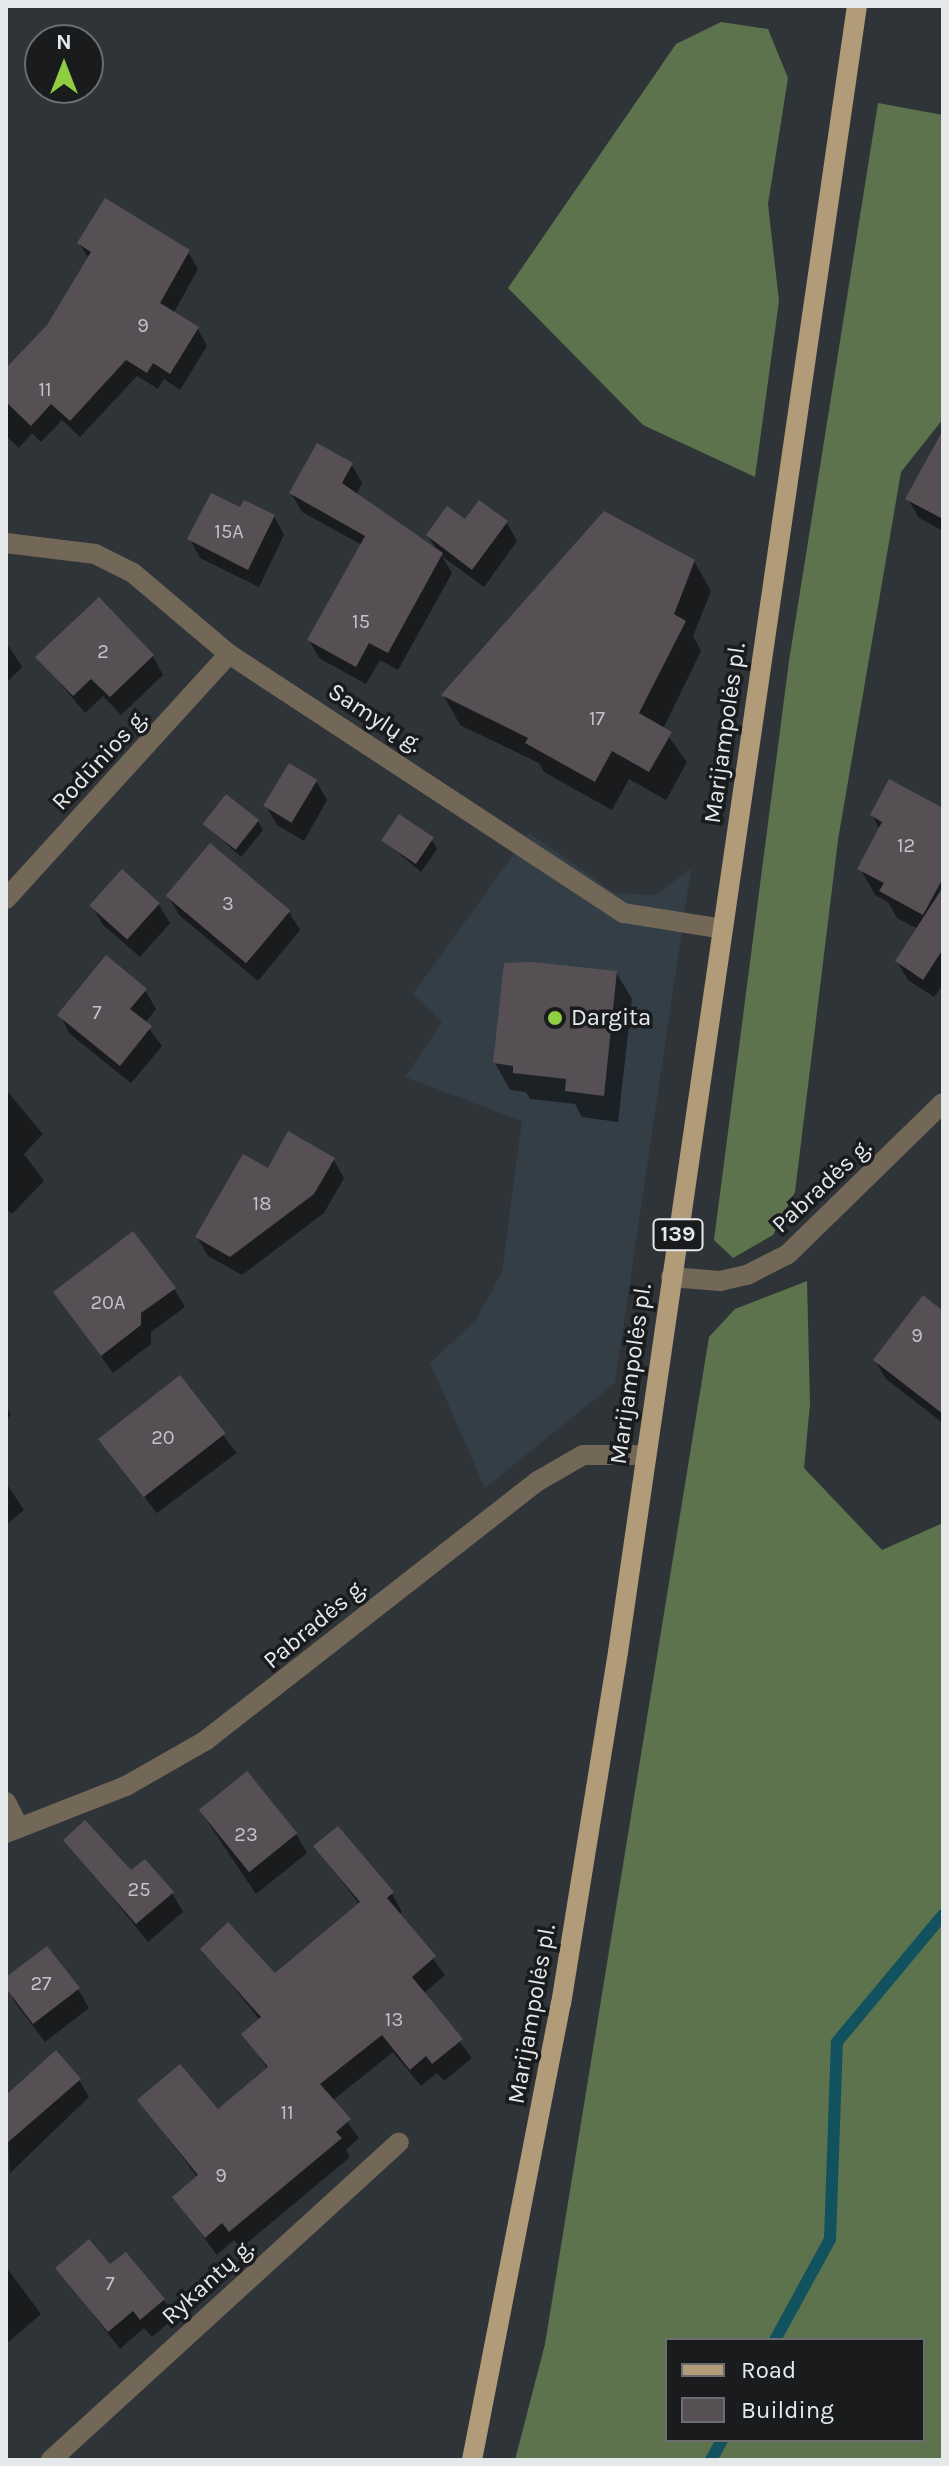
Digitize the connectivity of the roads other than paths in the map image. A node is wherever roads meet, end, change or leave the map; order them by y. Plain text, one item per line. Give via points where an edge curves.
1 (857, 6) edge
2 (6, 543) edge
3 (229, 654) junction
4 (6, 899) edge
5 (723, 929) junction
6 (943, 1103) edge
7 (671, 1277) junction
8 (646, 1455) junction
9 (6, 1802) edge
10 (12, 1830) edge
11 (399, 2142) dead end
12 (51, 2460) edge
13 (472, 2460) edge

1 - 5 main road, Marijampolės pl. / 139
2 - 3 street, Samylų g. via 95,554 133,573
3 - 4 street, Rodūnios g.
3 - 5 street, Samylų g. via 624,913
5 - 7 main road, Marijampolės pl. / 139
6 - 7 street, Pabradės g. via 788,1254 747,1275 720,1281
7 - 8 main road, Marijampolės pl. / 139
8 - 10 street, Pabradės g. via 583,1455 538,1481 254,1708 205,1741 126,1786
8 - 13 main road, Marijampolės pl. / 139 via 561,2004
9 - 10 street
11 - 12 street, Rykantų g.

